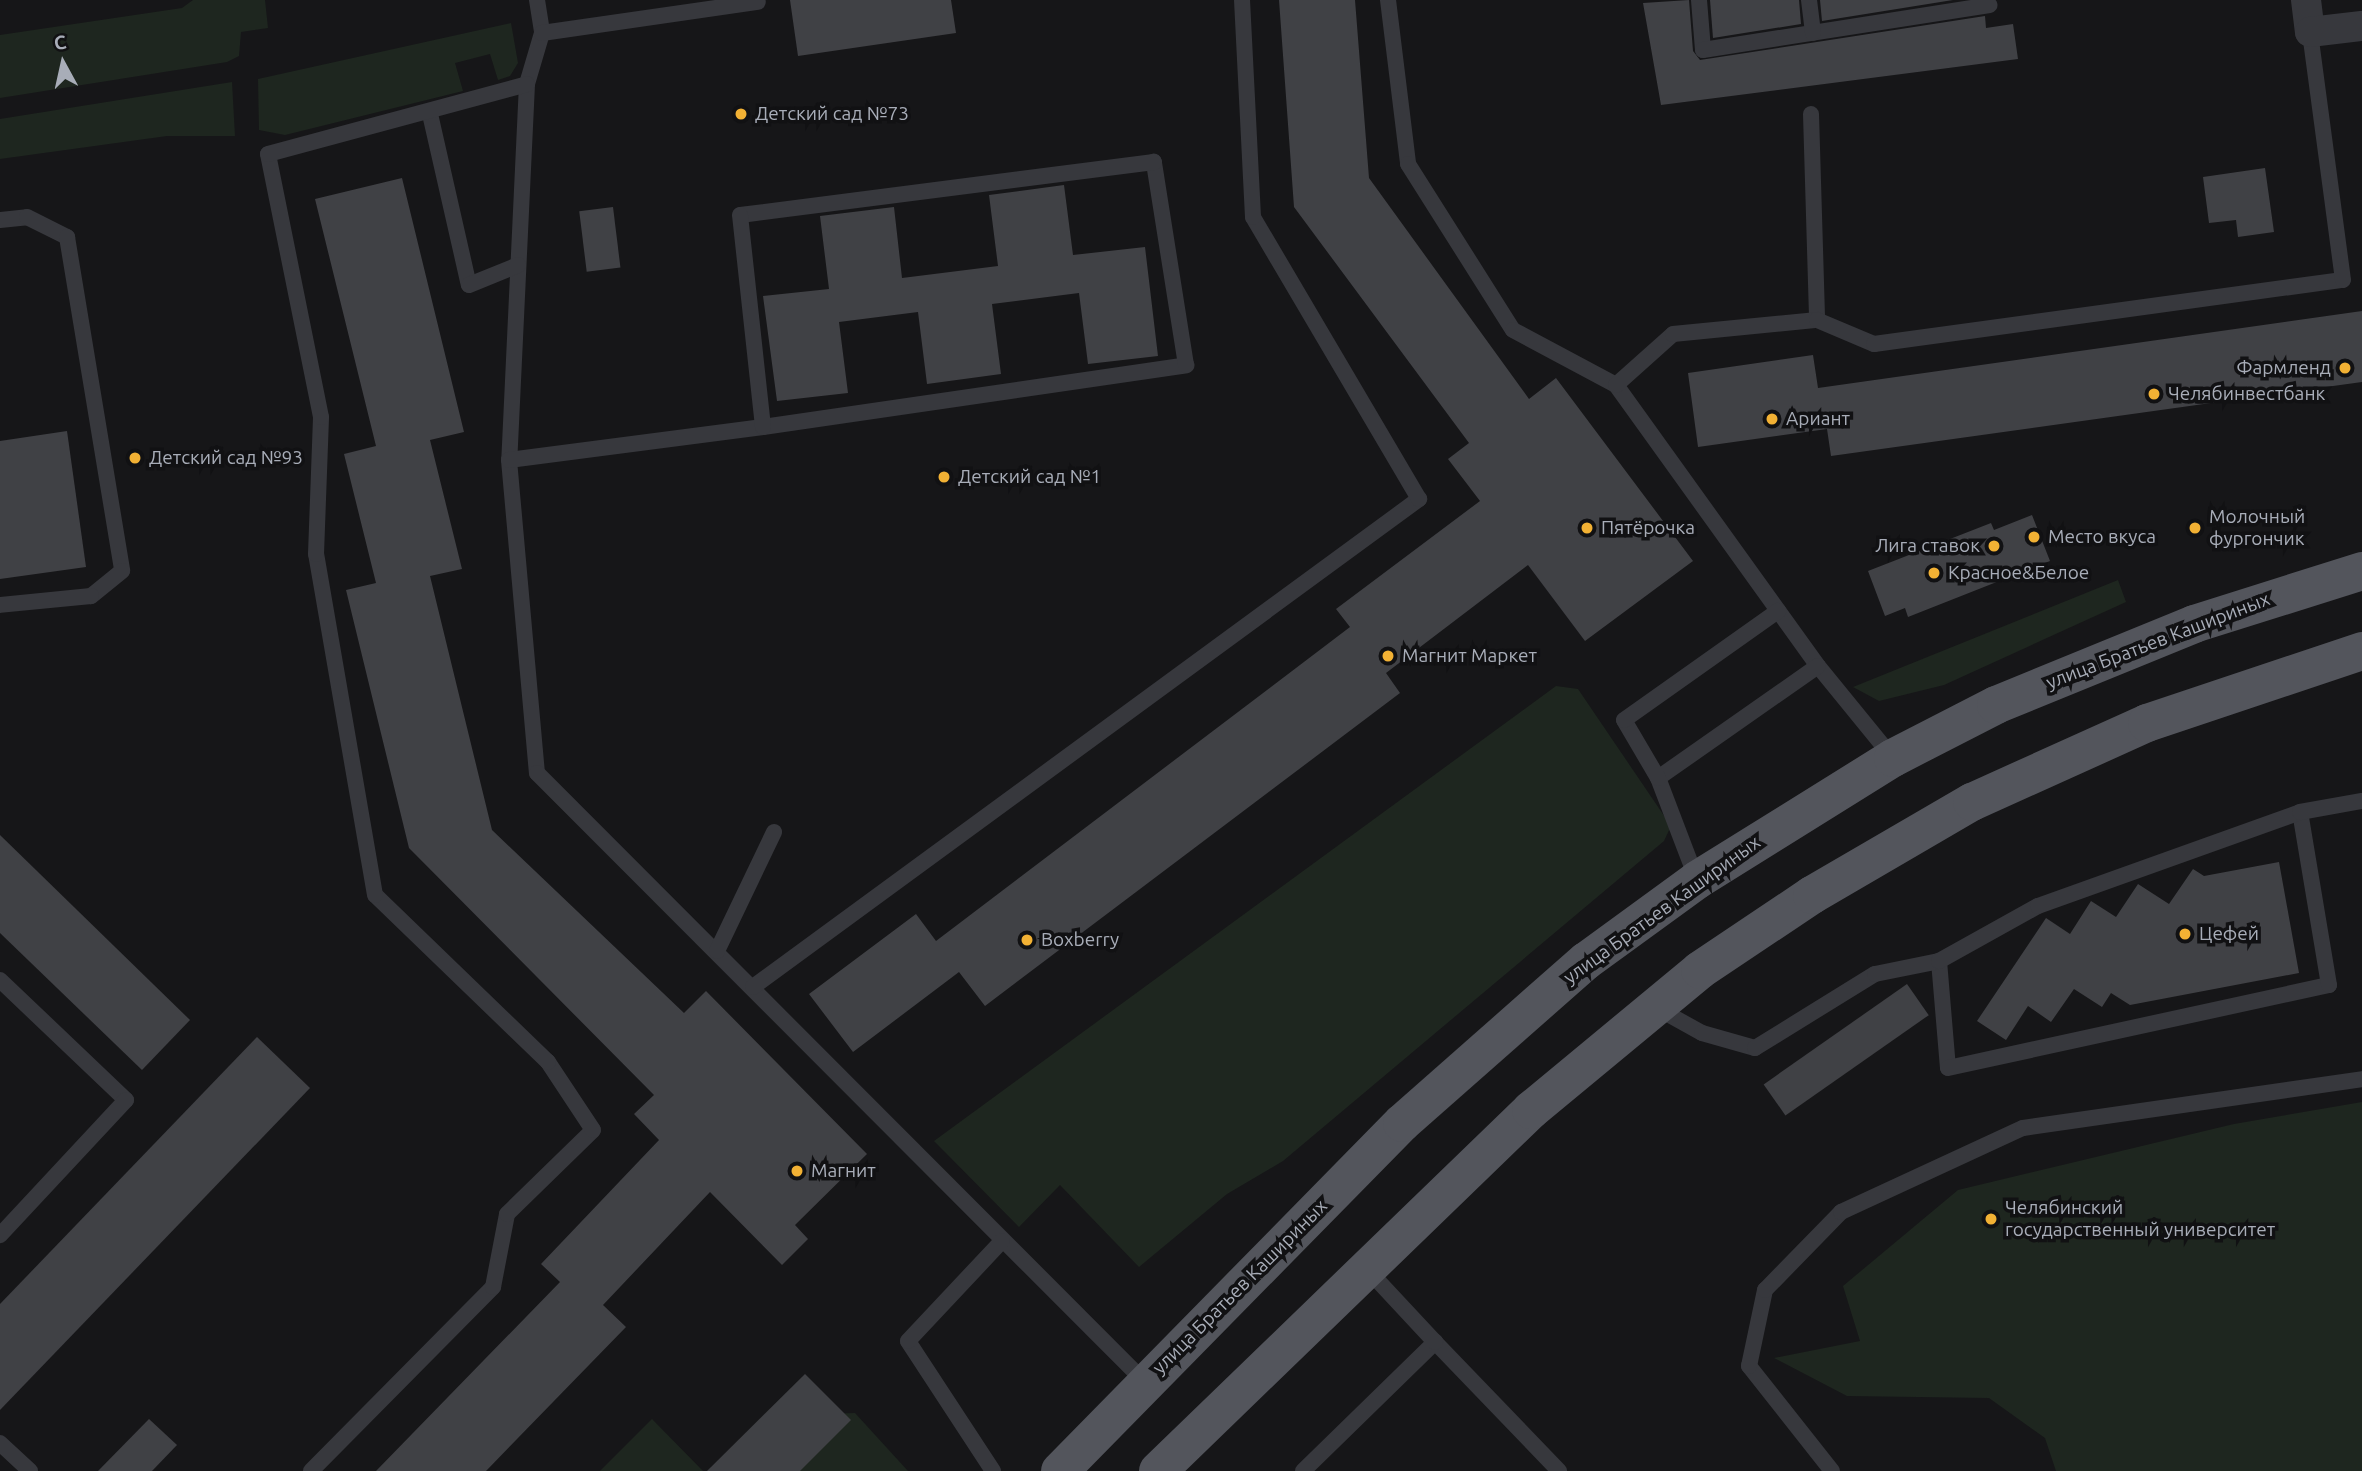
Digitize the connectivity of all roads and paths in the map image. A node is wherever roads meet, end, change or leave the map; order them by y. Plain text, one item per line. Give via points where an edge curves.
1 (537, 0) edge
2 (1242, 0) edge
3 (1388, 0) edge
4 (1699, 0) edge
5 (1810, 0) edge
6 (2306, 0) edge
7 (758, 2) dead end
8 (1989, 5) dead end
9 (2362, 26) edge
10 (2311, 32) junction
11 (541, 33) junction
12 (1813, 33) junction
13 (527, 83) junction
14 (430, 114) junction
15 (1811, 114) dead end
16 (0, 220) edge
17 (518, 265) junction
18 (1817, 320) junction
19 (1616, 385) junction
20 (763, 427) junction
21 (509, 460) junction
22 (2362, 571) edge
23 (0, 605) edge
24 (1778, 611) junction
25 (2362, 651) edge
26 (1818, 666) junction
27 (1893, 758) junction
28 (1658, 778) junction
29 (2362, 802) edge
30 (2300, 812) junction
31 (774, 832) dead end
32 (1698, 880) junction
33 (717, 951) junction
34 (1939, 961) junction
35 (0, 980) edge
36 (752, 986) junction
37 (1652, 1006) junction
38 (2362, 1079) edge
39 (0, 1235) edge
40 (1002, 1241) junction
41 (1364, 1267) junction
42 (1435, 1342) junction
43 (1145, 1382) junction
44 (0, 1443) edge
45 (30, 1471) edge
46 (311, 1471) edge
47 (993, 1471) edge
48 (1060, 1471) edge
49 (1158, 1471) edge
50 (1303, 1471) edge
51 (1559, 1471) edge
52 (1832, 1471) edge

1 - 11 lane
2 - 36 lane via 1254,216 1419,499
3 - 19 lane via 1408,164 1513,330
4 - 12 lane via 1703,50
5 - 12 lane
6 - 10 street
7 - 11 lane
8 - 12 lane
9 - 10 street
10 - 18 lane via 2343,280 1874,344
11 - 13 lane
13 - 14 lane
13 - 17 lane
14 - 17 lane via 469,285
14 - 46 lane via 268,154 321,417 316,554 374,895 548,1062 593,1130 507,1214 494,1287
15 - 18 lane
16 - 23 lane via 27,217 67,237 122,570 92,596
17 - 21 lane
18 - 19 lane via 1673,334
19 - 24 lane
20 - 20 lane via 1186,365 1154,162 740,215
20 - 21 lane
21 - 33 lane via 537,773
22 - 27 main road, улица Братьев Кашириных via 2102,660
24 - 26 lane
24 - 28 lane via 1624,720
25 - 37 main road via 2147,723 1972,802 1812,895
26 - 27 lane
26 - 28 lane
27 - 32 main road, улица Братьев Кашириных
28 - 32 lane
29 - 30 lane
30 - 34 lane via 2038,906
30 - 34 lane via 2329,985 1948,1068
31 - 33 lane
32 - 43 main road, улица Братьев Кашириных via 1586,961 1402,1123
33 - 36 lane
34 - 37 lane via 1875,974 1755,1048 1702,1033
35 - 39 lane via 126,1100
36 - 40 lane
37 - 41 main road
38 - 52 lane via 2023,1128 1841,1212 1765,1290 1749,1366
40 - 43 lane
40 - 47 lane via 908,1341
41 - 42 lane
41 - 49 main road
42 - 50 lane
42 - 51 lane
43 - 48 main road, улица Братьев Кашириных
44 - 45 lane

